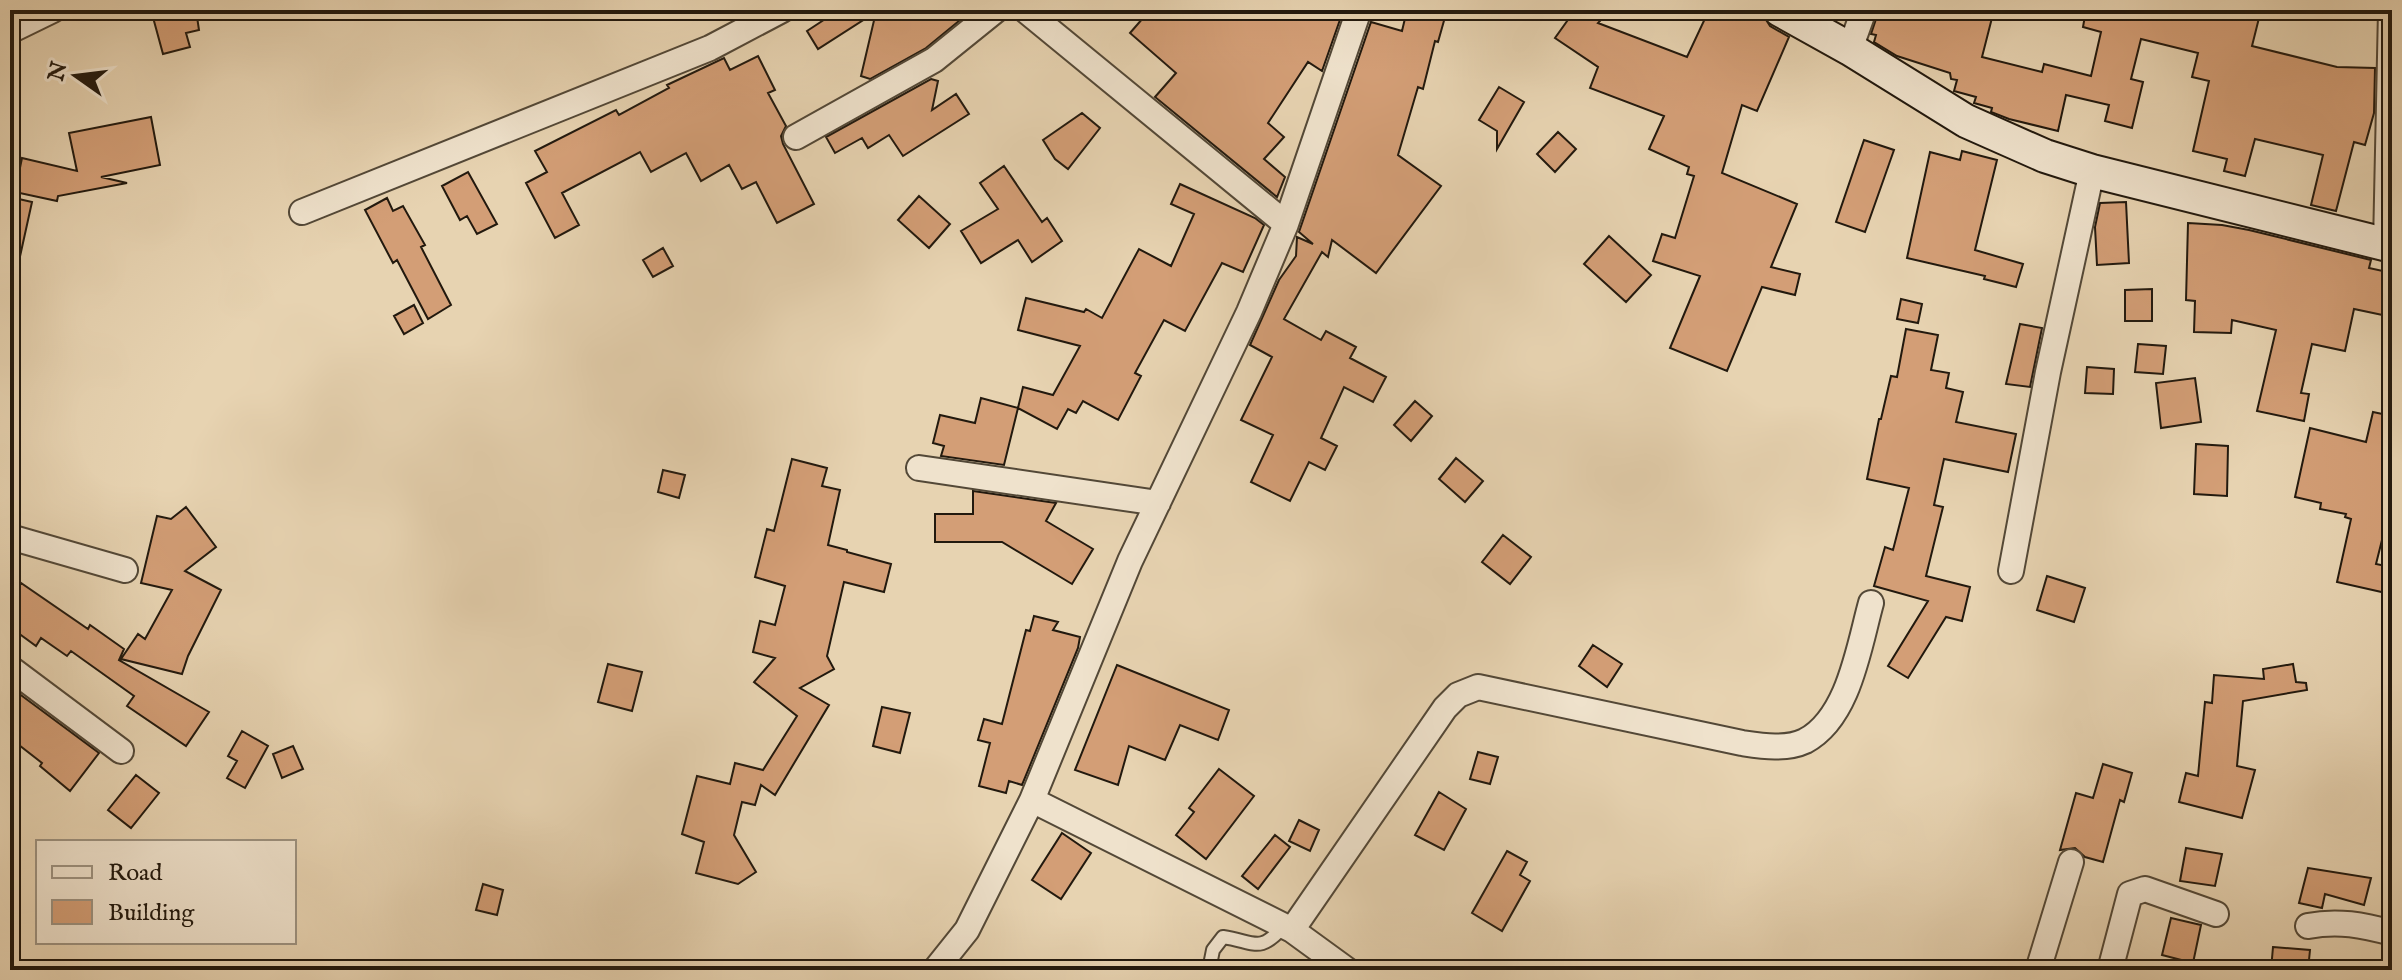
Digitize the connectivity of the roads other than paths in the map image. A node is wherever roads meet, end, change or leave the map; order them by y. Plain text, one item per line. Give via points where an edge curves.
1 (53, 10) edge
2 (782, 10) edge
3 (996, 10) edge
4 (1025, 10) edge
5 (1359, 10) edge
6 (1780, 10) edge
7 (1864, 10) edge
8 (2391, 25) edge
9 (10, 31) edge
10 (1850, 49) junction
11 (796, 137) dead end
12 (2092, 171) junction
13 (302, 212) dead end
14 (1286, 224) junction
15 (2389, 245) edge
16 (919, 468) dead end
17 (1158, 503) junction
18 (10, 537) edge
19 (125, 570) dead end
20 (2011, 571) dead end
21 (1871, 603) dead end
22 (10, 668) edge
23 (121, 751) dead end
24 (1032, 800) junction
25 (2071, 862) dead end
26 (2216, 914) dead end
27 (2308, 926) dead end
28 (1288, 928) junction
29 (2392, 933) edge
30 (935, 970) edge
31 (1209, 970) edge
32 (1347, 970) edge
33 (2038, 970) edge
34 (2110, 970) edge

1 - 9 street
2 - 13 street via 710,48
3 - 11 street via 934,60
4 - 14 street
5 - 14 street
6 - 10 street
7 - 10 street
8 - 15 street
10 - 12 street via 1966,121
12 - 15 street
12 - 20 street
14 - 17 street
16 - 17 street
17 - 24 street
18 - 19 street
21 - 28 street via 1844,698 1804,741 1772,747 1742,743 1478,687 1458,695
22 - 23 street
24 - 28 street
24 - 30 street via 967,930
25 - 33 street
26 - 34 street via 2136,890 2130,894
27 - 29 street via 2359,924
28 - 31 lane via 1266,944 1223,937 1213,950
28 - 32 street

